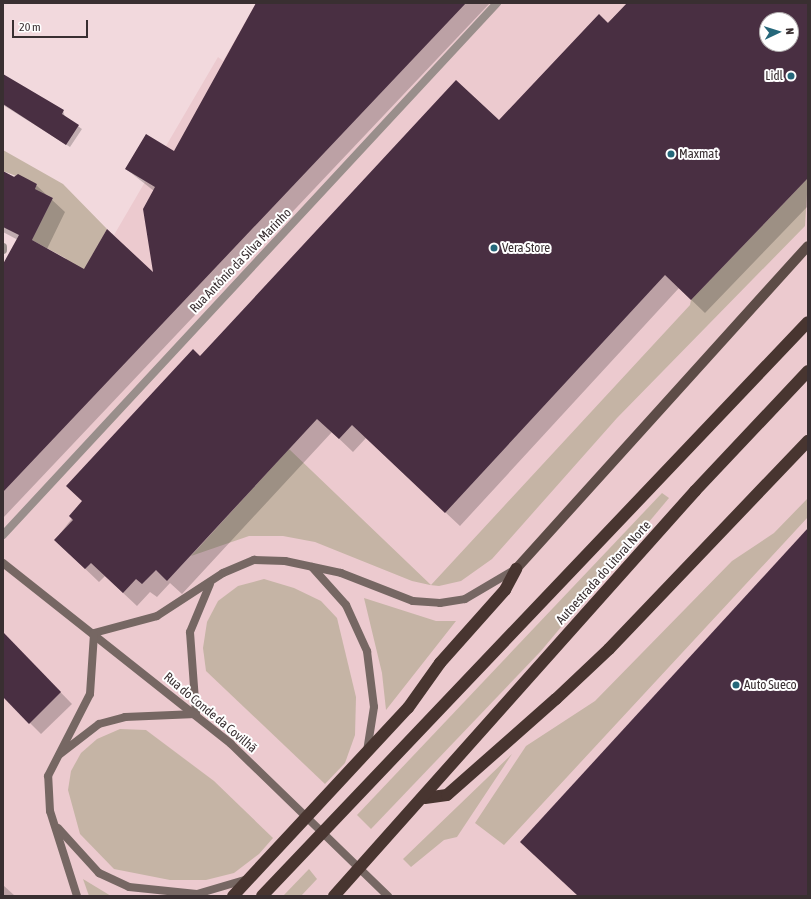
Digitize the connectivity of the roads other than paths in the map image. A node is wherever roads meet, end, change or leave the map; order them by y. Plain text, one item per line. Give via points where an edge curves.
1 (497, 3) edge
2 (808, 246) edge
3 (808, 322) edge
4 (808, 371) edge
5 (808, 441) edge
6 (3, 535) edge
7 (3, 563) edge
8 (312, 567) junction
9 (516, 570) junction
10 (210, 584) junction
11 (94, 633) junction
12 (196, 714) junction
13 (365, 757) junction
14 (54, 760) junction
15 (425, 798) junction
16 (56, 825) junction
17 (249, 879) junction
18 (77, 896) edge
19 (233, 896) edge
20 (262, 896) edge
21 (334, 896) edge
22 (388, 896) edge

1 - 6 street, Rua António da Silva Marinho
2 - 9 main road
3 - 20 highway
4 - 15 highway, Autoestrada do Litoral Norte via 695,491
5 - 15 highway via 609,649 556,699 447,795
7 - 11 main road, Rua do Conde da Covilhã
8 - 9 main road via 341,573 413,601 440,603 465,599
8 - 10 main road via 285,561 254,560 238,564
8 - 13 main road via 346,605 367,651 374,707 372,733
9 - 13 highway via 505,590 440,663
10 - 11 main road via 157,616
10 - 12 main road via 190,632
11 - 12 main road, Rua do Conde da Covilhã
11 - 14 main road via 90,694
12 - 14 main road via 146,714 99,724
12 - 22 main road, Rua do Conde da Covilhã
13 - 17 highway
14 - 16 main road via 48,776 50,811
15 - 21 highway, Autoestrada do Litoral Norte
16 - 17 main road via 99,873 129,887 198,894
16 - 18 main road
17 - 19 highway

